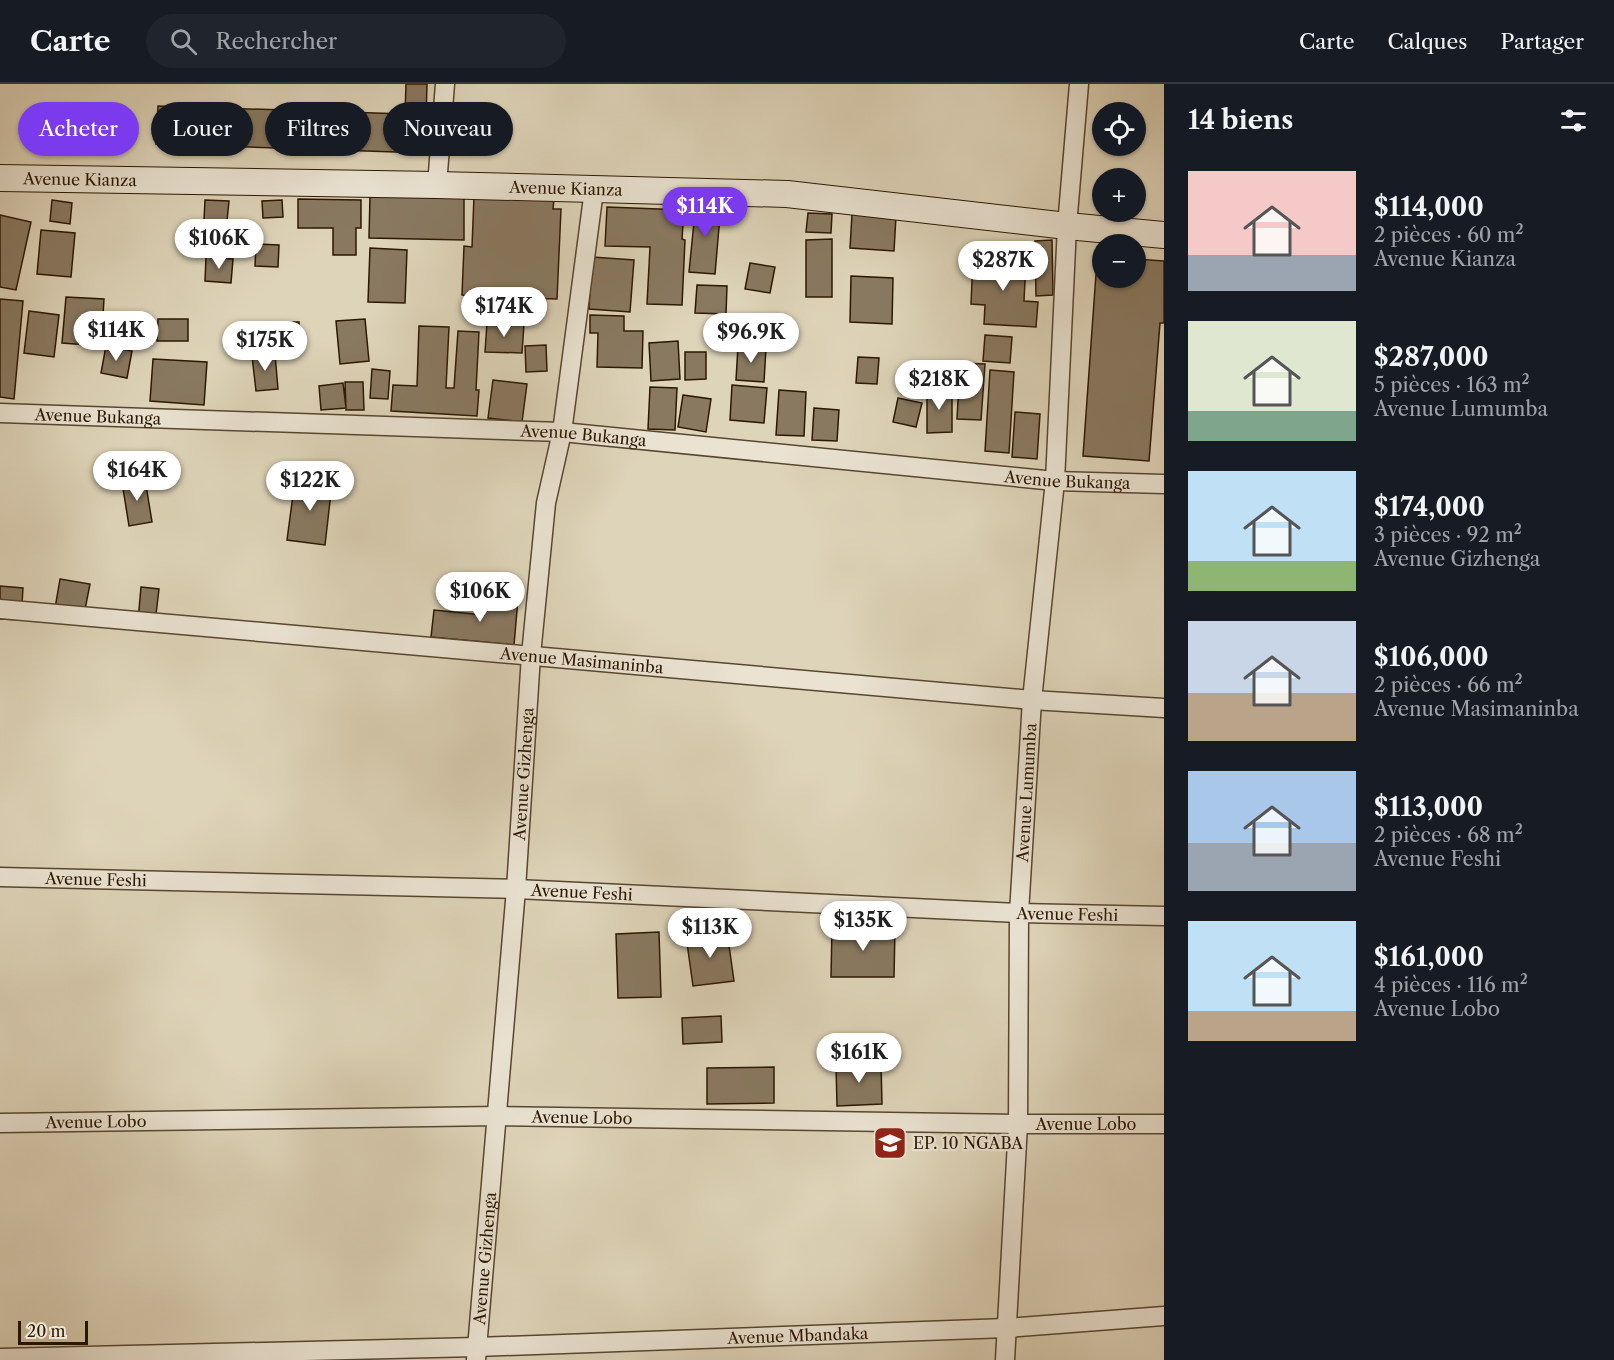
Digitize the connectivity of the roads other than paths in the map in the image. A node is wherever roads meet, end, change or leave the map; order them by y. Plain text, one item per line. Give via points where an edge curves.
1 (445, 84) edge
2 (1078, 84) edge
3 (0, 178) edge
4 (437, 185) junction
5 (594, 190) junction
6 (1067, 226) junction
7 (1164, 235) edge
8 (0, 413) edge
9 (562, 432) junction
10 (1055, 481) junction
11 (1164, 484) edge
12 (0, 609) edge
13 (531, 655) junction
14 (1032, 700) junction
15 (1164, 708) edge
16 (0, 877) edge
17 (516, 889) junction
18 (1019, 913) junction
19 (1164, 916) edge
20 (498, 1116) junction
21 (0, 1123) edge
22 (1018, 1124) junction
23 (1164, 1124) edge
24 (1164, 1316) edge
25 (1007, 1328) junction
26 (477, 1353) edge
27 (0, 1358) edge
28 (1005, 1360) edge

1 - 4 street
2 - 6 street, Avenue Lumumba
3 - 4 street, Avenue Kianza
4 - 5 street, Avenue Kianza
5 - 6 street, Avenue Kianza via 788,194
5 - 9 street, Avenue Gizhenga
6 - 7 street, Avenue Kianza
6 - 10 street, Avenue Lumumba
8 - 9 street, Avenue Bukanga
9 - 10 street, Avenue Bukanga
9 - 13 street, Avenue Gizhenga via 546,503
10 - 11 street, Avenue Bukanga
10 - 14 street, Avenue Lumumba
12 - 13 street, Avenue Masimaninba
13 - 14 street, Avenue Masimaninba
13 - 17 street, Avenue Gizhenga
14 - 15 street, Avenue Masimaninba
14 - 18 street, Avenue Lumumba
16 - 17 street, Avenue Feshi
17 - 18 street, Avenue Feshi
17 - 20 street, Avenue Gizhenga
18 - 19 street, Avenue Feshi
18 - 22 street, Avenue Lumumba
20 - 21 street, Avenue Lobo
20 - 22 street, Avenue Lobo
20 - 26 street, Avenue Gizhenga
22 - 23 street, Avenue Lobo
22 - 25 street, Avenue Lumumba
24 - 25 street, Avenue Mbandaka
25 - 26 street, Avenue Mbandaka
25 - 28 street, Avenue Lumumba
26 - 27 street, Avenue Mbandaka

